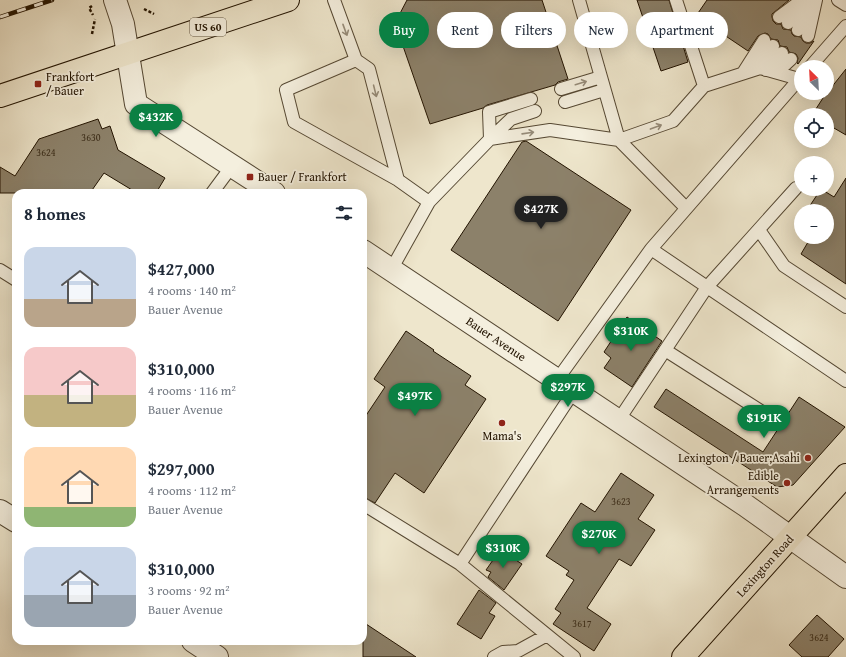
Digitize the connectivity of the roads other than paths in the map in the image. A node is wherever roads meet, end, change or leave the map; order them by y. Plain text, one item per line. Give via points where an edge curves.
1 (115, 0) edge
2 (288, 0) edge
3 (334, 0) edge
4 (579, 0) edge
5 (676, 0) edge
6 (802, 0) edge
7 (808, 0) edge
8 (813, 0) edge
9 (816, 0) edge
10 (838, 0) edge
11 (846, 5) edge
12 (846, 26) edge
13 (793, 27) junction
14 (778, 50) junction
15 (127, 54) junction
16 (356, 60) junction
17 (816, 60) edge
18 (767, 70) junction
19 (743, 73) junction
20 (601, 77) junction
21 (794, 77) edge
22 (794, 85) edge
23 (704, 86) junction
24 (561, 89) dead end
25 (604, 90) junction
26 (0, 96) edge
27 (531, 99) dead end
28 (565, 102) dead end
29 (535, 111) dead end
30 (490, 139) junction
31 (619, 140) junction
32 (232, 166) junction
33 (398, 180) junction
34 (215, 189) edge
35 (268, 189) edge
36 (794, 190) edge
37 (429, 202) junction
38 (686, 208) junction
39 (759, 230) junction
40 (651, 249) junction
41 (367, 254) edge
42 (0, 270) edge
43 (391, 270) junction
44 (12, 278) edge
45 (707, 287) junction
46 (846, 307) edge
47 (666, 350) junction
48 (846, 381) edge
49 (565, 386) junction
50 (767, 415) dead end
51 (618, 421) junction
52 (846, 475) edge
53 (367, 506) edge
54 (0, 511) edge
55 (12, 518) edge
56 (791, 538) junction
57 (460, 564) junction
58 (846, 577) edge
59 (547, 635) junction
60 (199, 645) edge
61 (217, 657) edge
62 (494, 657) edge
63 (574, 657) edge
64 (683, 657) edge

1 - 15 street via 123,24
2 - 15 main road, US 60
3 -> 16 lane
4 - 20 lane
5 - 23 lane
6 - 13 lane
7 - 13 lane
8 - 13 lane
9 - 13 lane
10 - 11 lane
12 - 17 lane
14 - 18 lane
14 - 18 lane
14 - 19 lane
15 - 26 main road, US 60
15 - 32 street via 136,104
16 -> 33 lane via 369,69
16 - 33 lane via 286,90 294,122
18 - 19 lane
18 - 21 lane
19 - 23 lane
24 -> 20 lane
20 - 25 lane
22 - 38 lane
31 -> 23 lane via 673,121
25 - 28 lane
25 - 31 lane
27 - 30 lane via 490,112
29 - 30 lane via 510,119
30 -> 31 lane via 550,130
30 - 37 lane
31 - 38 lane
32 - 34 lane
32 - 35 street
33 - 37 lane
36 - 39 lane
37 - 43 lane
38 - 40 lane
39 - 45 lane
39 - 46 lane via 784,266
40 - 45 lane
40 - 49 lane
41 - 43 street, Bauer Avenue
42 - 44 lane
43 - 49 street, Bauer Avenue
45 - 47 lane
45 - 48 lane
47 - 50 lane
47 - 51 lane
49 - 51 street, Bauer Avenue
49 - 57 lane
51 - 56 street, Bauer Avenue
52 - 56 main road, Lexington Road
53 - 57 lane
54 - 55 street
56 - 58 street, Bauer Avenue
56 - 64 main road, Lexington Road
57 - 59 lane
59 - 62 lane via 518,651 503,652
59 - 63 lane
60 - 61 street

